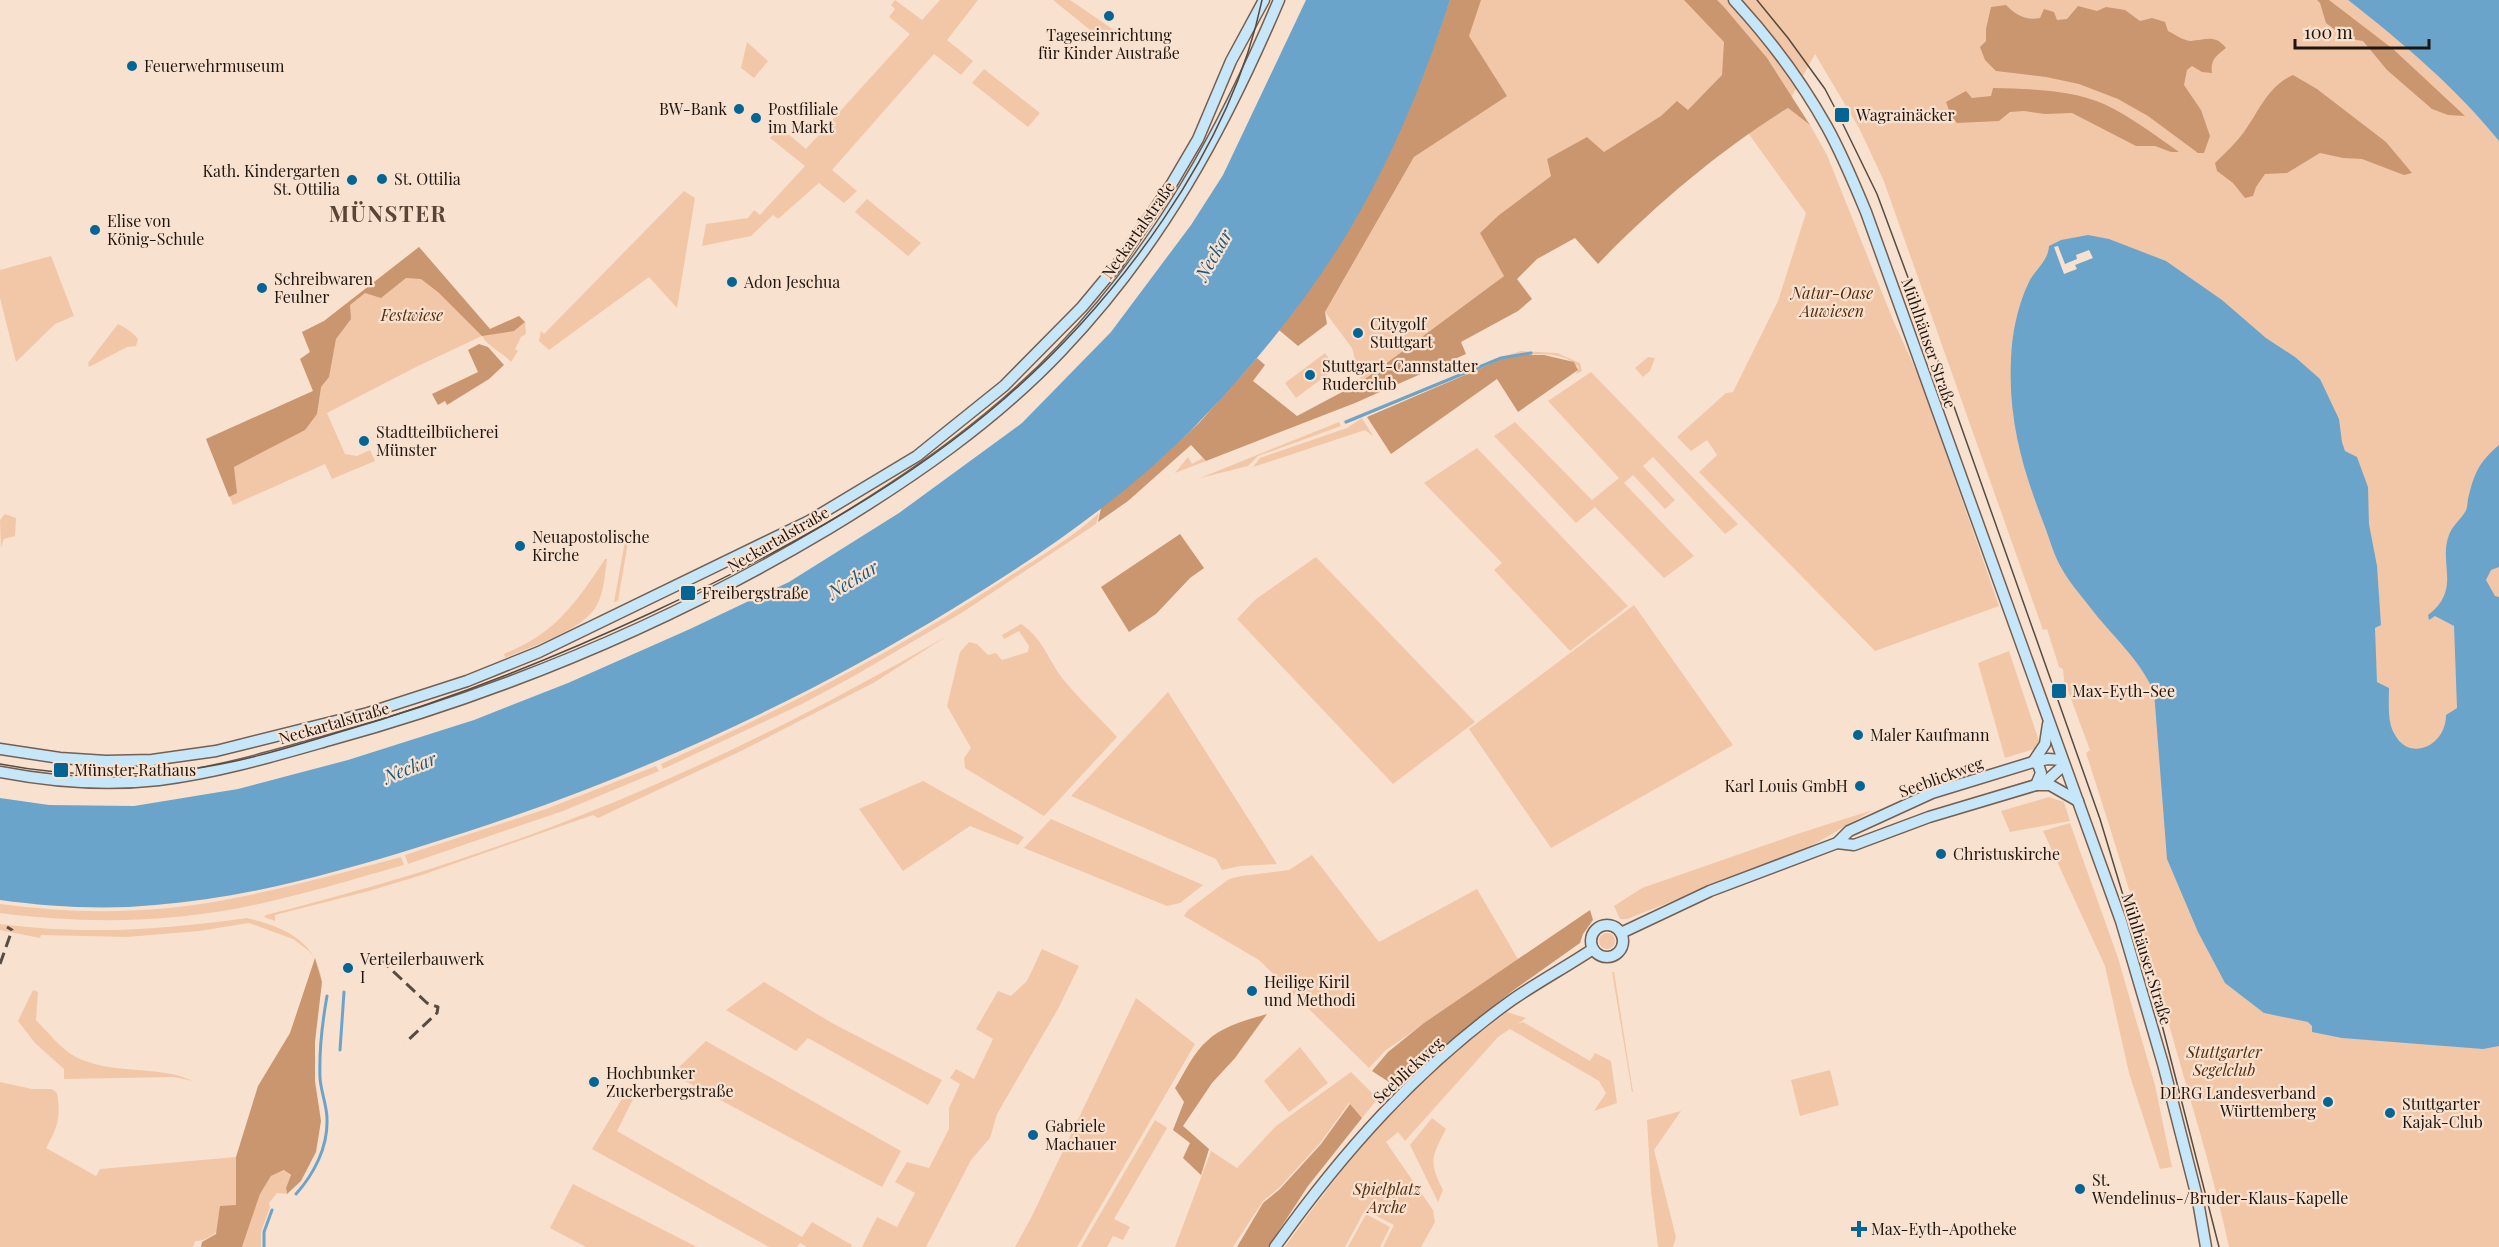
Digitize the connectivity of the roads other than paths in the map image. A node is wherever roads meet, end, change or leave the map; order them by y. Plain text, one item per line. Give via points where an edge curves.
1 (1264, 0) edge
2 (1279, 0) edge
3 (1734, 0) edge
4 (2048, 721) junction
5 (0, 749) edge
6 (2033, 762) junction
7 (2063, 762) junction
8 (0, 772) edge
9 (2039, 785) junction
10 (2078, 801) junction
11 (1837, 843) junction
12 (1621, 933) junction
13 (1593, 949) junction
14 (1275, 1247) edge
15 (2206, 1247) edge

1 - 5 main road, Neckartalstraße via 1231,61 1198,139 1171,185 1117,265 1082,307 1004,386 917,456 809,521 539,652 422,697 368,713 187,757 106,761
2 - 8 main road, Neckartalstraße via 1239,92 1182,197 1129,274 1060,353 981,425 902,483 844,519 734,582 578,656 383,726 219,770 160,780 74,782
3 - 4 main road, Mühlhäuser Straße via 1804,90 1847,168 1892,283
4 - 6 main road via 2045,744
4 - 7 main road, Mühlhäuser Straße
6 - 7 main road, Seeblickweg
6 - 9 main road via 2041,773
6 - 11 main road, Seeblickweg via 1932,793 1849,831
7 - 9 main road, Seeblickweg
7 - 10 main road, Mühlhäuser Straße
9 - 10 main road via 2055,788
9 - 11 main road, Seeblickweg via 1929,816 1854,845
10 - 15 main road, Mühlhäuser Straße via 2121,921 2154,1032 2198,1201
11 - 12 main road, Seeblickweg via 1710,891
12 - 13 main road via 1622,946 1614,955 1602,956
12 - 13 main road via 1611,925 1598,928 1591,938
13 - 14 main road, Seeblickweg via 1510,1002 1394,1101 1332,1170

